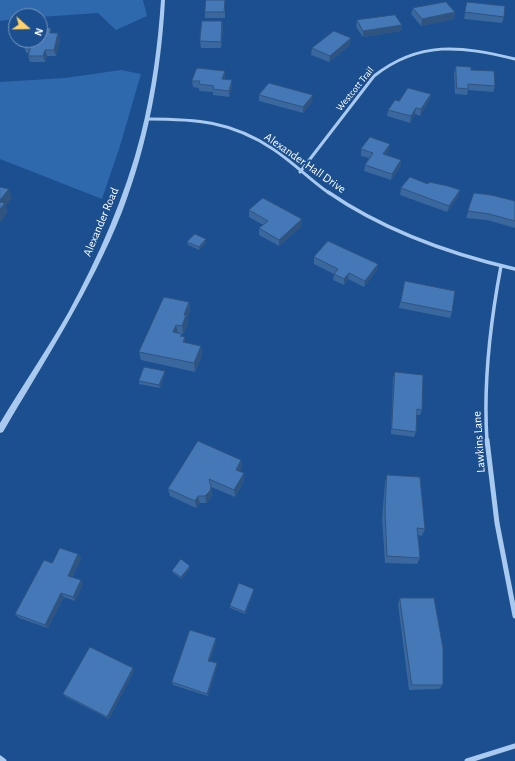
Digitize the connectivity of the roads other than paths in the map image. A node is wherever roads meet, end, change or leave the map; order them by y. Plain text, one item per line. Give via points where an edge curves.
1 (163, 0) edge
2 (515, 59) edge
3 (147, 119) junction
4 (300, 172) junction
5 (501, 266) junction
6 (515, 270) edge
7 (0, 430) edge
8 (515, 616) edge
9 (515, 746) edge
10 (0, 758) edge
11 (4, 761) edge
12 (467, 761) edge

1 - 3 street, Alexander Road
2 - 4 street, Westcott Trail via 479,50 452,48 419,52 390,63 374,76
3 - 4 street, Alexander Hall Drive via 189,119 227,128 268,146
3 - 7 street, Alexander Road via 131,179 86,285
4 - 5 street, Alexander Hall Drive via 333,196 374,218 451,250
5 - 6 street, Alexander Hall Drive
5 - 8 street, Lawkins Lane via 487,366 486,416 495,513
9 - 12 street
10 - 11 street

